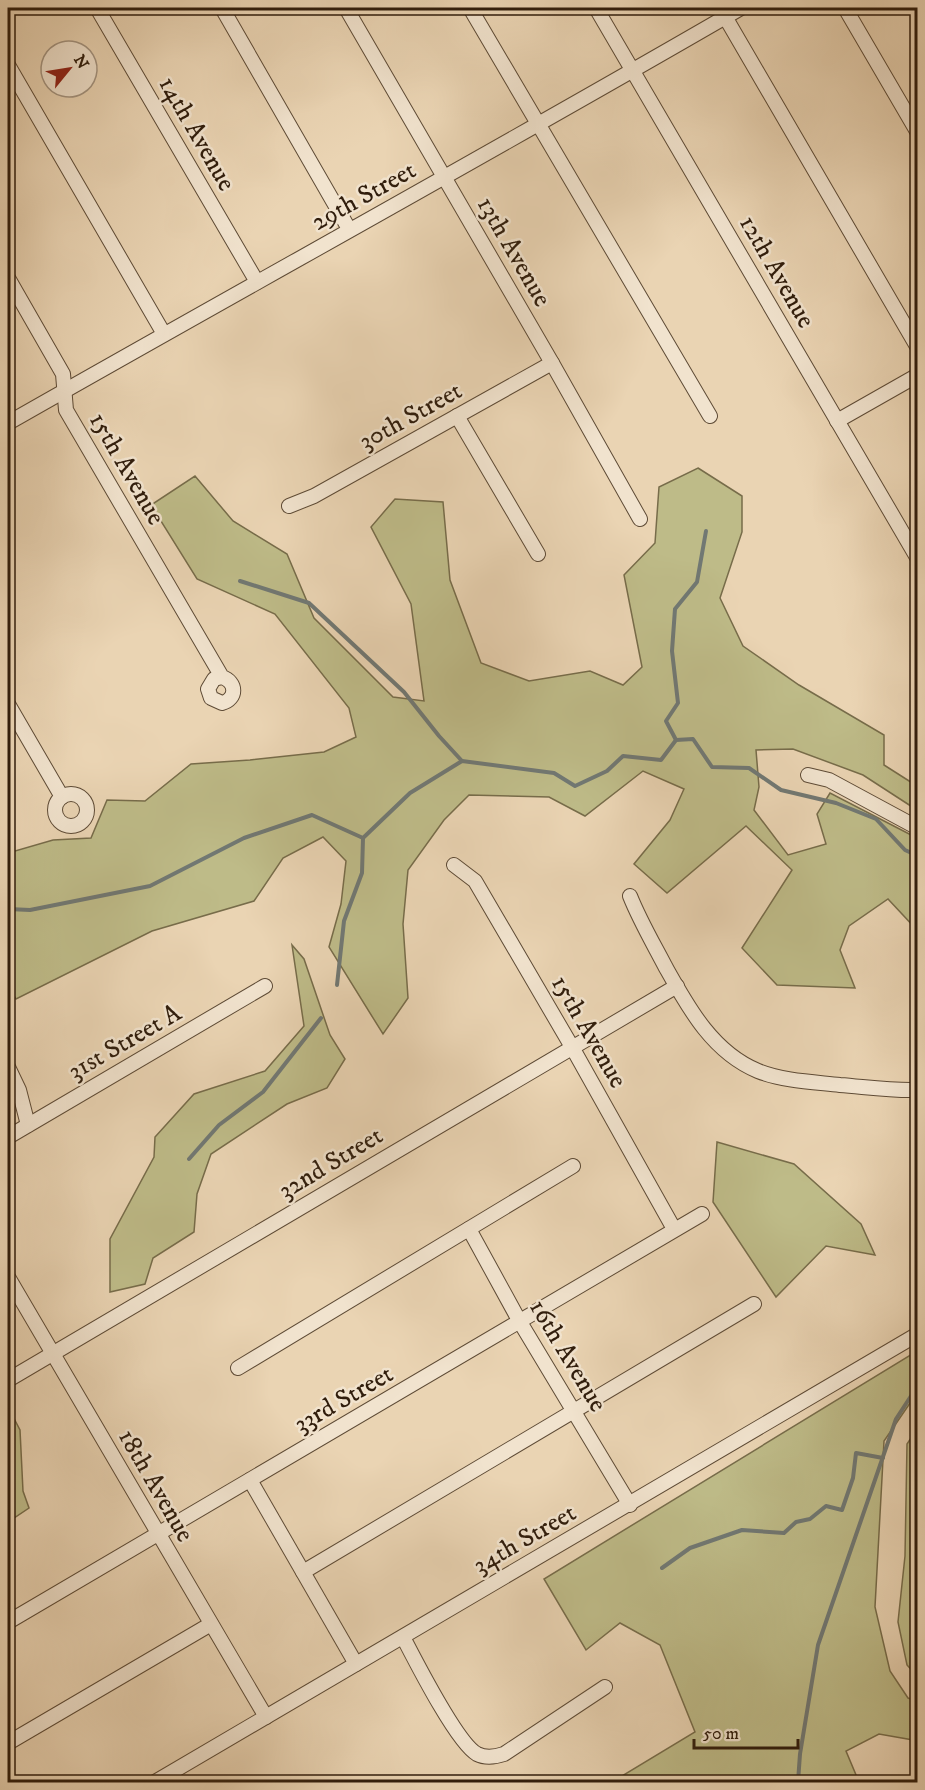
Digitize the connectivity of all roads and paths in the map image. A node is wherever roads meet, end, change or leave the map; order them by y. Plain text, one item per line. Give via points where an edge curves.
1 (97, 8) edge
2 (222, 8) edge
3 (346, 8) edge
4 (470, 8) edge
5 (596, 8) edge
6 (741, 8) edge
7 (845, 8) edge
8 (723, 12) edge
9 (8, 65) edge
10 (633, 69) junction
11 (538, 124) junction
12 (918, 133) edge
13 (445, 178) junction
14 (349, 229) junction
15 (8, 279) edge
16 (257, 282) junction
17 (164, 334) junction
18 (918, 348) edge
19 (552, 363) junction
20 (918, 375) edge
21 (65, 391) junction
22 (457, 416) junction
23 (710, 416) dead end
24 (837, 421) junction
25 (8, 423) edge
26 (289, 506) dead end
27 (640, 519) dead end
28 (538, 554) dead end
29 (918, 559) edge
30 (222, 677) dead end
31 (8, 704) edge
32 (808, 775) dead end
33 (62, 797) dead end
34 (918, 828) edge
35 (454, 865) dead end
36 (630, 896) dead end
37 (265, 986) dead end
38 (677, 986) junction
39 (572, 1047) junction
40 (8, 1067) edge
41 (918, 1090) edge
42 (28, 1125) junction
43 (8, 1137) edge
44 (573, 1167) dead end
45 (702, 1214) dead end
46 (469, 1229) junction
47 (674, 1229) junction
48 (8, 1277) edge
49 (754, 1304) dead end
50 (520, 1322) junction
51 (918, 1334) edge
52 (53, 1354) junction
53 (238, 1368) dead end
54 (8, 1380) edge
55 (574, 1411) junction
56 (250, 1480) junction
57 (630, 1505) junction
58 (158, 1534) junction
59 (303, 1572) junction
60 (8, 1622) edge
61 (211, 1624) junction
62 (403, 1637) junction
63 (356, 1664) junction
64 (605, 1687) dead end
65 (266, 1717) junction
66 (8, 1743) edge
67 (155, 1782) edge

1 - 16 street, 14th Avenue
2 - 14 street
3 - 13 street, 13th Avenue
4 - 11 street
5 - 10 street, 12th Avenue
6 - 8 street, 29th Street
7 - 12 street
8 - 10 street, 29th Street
8 - 18 street
9 - 17 street
10 - 11 street, 29th Street
10 - 24 street, 12th Avenue
11 - 13 street, 29th Street
11 - 23 street
13 - 14 street, 29th Street
13 - 19 street, 13th Avenue
14 - 16 street, 29th Street
15 - 21 street, 15th Avenue via 63,374
16 - 17 street, 29th Street
17 - 21 street, 29th Street
19 - 22 street, 30th Street
19 - 27 street, 13th Avenue
20 - 24 street
21 - 25 street, 29th Street
21 - 30 street, 15th Avenue via 66,410
22 - 26 street, 30th Street
22 - 28 street
24 - 29 street, 12th Avenue
31 - 33 street
32 - 34 street via 829,780
35 - 39 street, 15th Avenue via 475,881
36 - 38 street
37 - 42 street, 31st Street A
38 - 39 street, 32nd Street
38 - 41 street via 718,1044 742,1063 760,1071 798,1080
39 - 47 street, 15th Avenue
39 - 52 street, 32nd Street
40 - 42 street
42 - 43 street, 31st Street A
44 - 46 street
45 - 47 street, 33rd Street
46 - 50 street, 16th Avenue
46 - 53 street
47 - 50 street, 33rd Street
48 - 52 street, 18th Avenue
49 - 55 street
50 - 55 street, 16th Avenue
50 - 56 street, 33rd Street
51 - 57 street, 34th Street
52 - 54 street, 32nd Street
52 - 58 street, 18th Avenue
55 - 57 street, 16th Avenue
55 - 59 street
56 - 58 street, 33rd Street
56 - 59 street
57 - 62 street, 34th Street
58 - 60 street, 33rd Street
58 - 61 street, 18th Avenue
59 - 63 street
61 - 65 street, 18th Avenue
61 - 66 street
62 - 63 street, 34th Street
62 - 64 street via 463,1742 479,1755 504,1754
63 - 65 street, 34th Street
65 - 67 street, 34th Street

